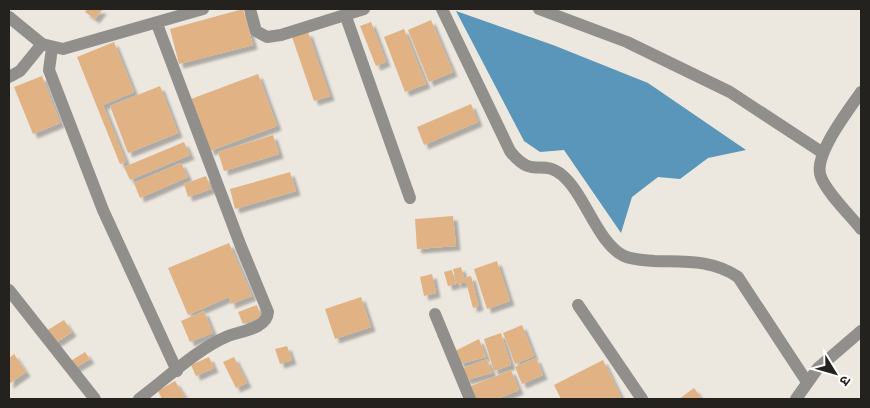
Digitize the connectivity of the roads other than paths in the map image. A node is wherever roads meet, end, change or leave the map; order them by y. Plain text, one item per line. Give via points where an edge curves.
1 (203, 9) edge
2 (250, 9) edge
3 (364, 9) edge
4 (442, 9) edge
5 (539, 9) edge
6 (345, 14) junction
7 (9, 17) edge
8 (157, 24) junction
9 (47, 46) junction
10 (9, 77) edge
11 (861, 92) edge
12 (823, 153) junction
13 (410, 198) dead end
14 (861, 229) edge
15 (9, 290) edge
16 (578, 305) dead end
17 (435, 314) dead end
18 (861, 331) edge
19 (177, 371) junction
20 (806, 382) junction
21 (95, 399) edge
22 (139, 399) edge
23 (470, 399) edge
24 (642, 399) edge
25 (796, 399) edge

1 - 8 street
2 - 6 street via 256,31 267,38
3 - 6 street
4 - 20 street via 510,151 519,163 531,168 549,168 562,174 613,249 625,257 708,264 724,267 738,277
5 - 12 street via 627,42 730,92
6 - 13 street
7 - 9 street
8 - 9 street via 63,49
8 - 19 street via 268,312 268,318 262,324 218,341
9 - 10 street
9 - 19 street via 50,70 93,182
11 - 12 street
12 - 14 street via 818,169 822,180
15 - 21 street
16 - 24 street
17 - 23 street
18 - 20 street
19 - 22 street
20 - 25 street

